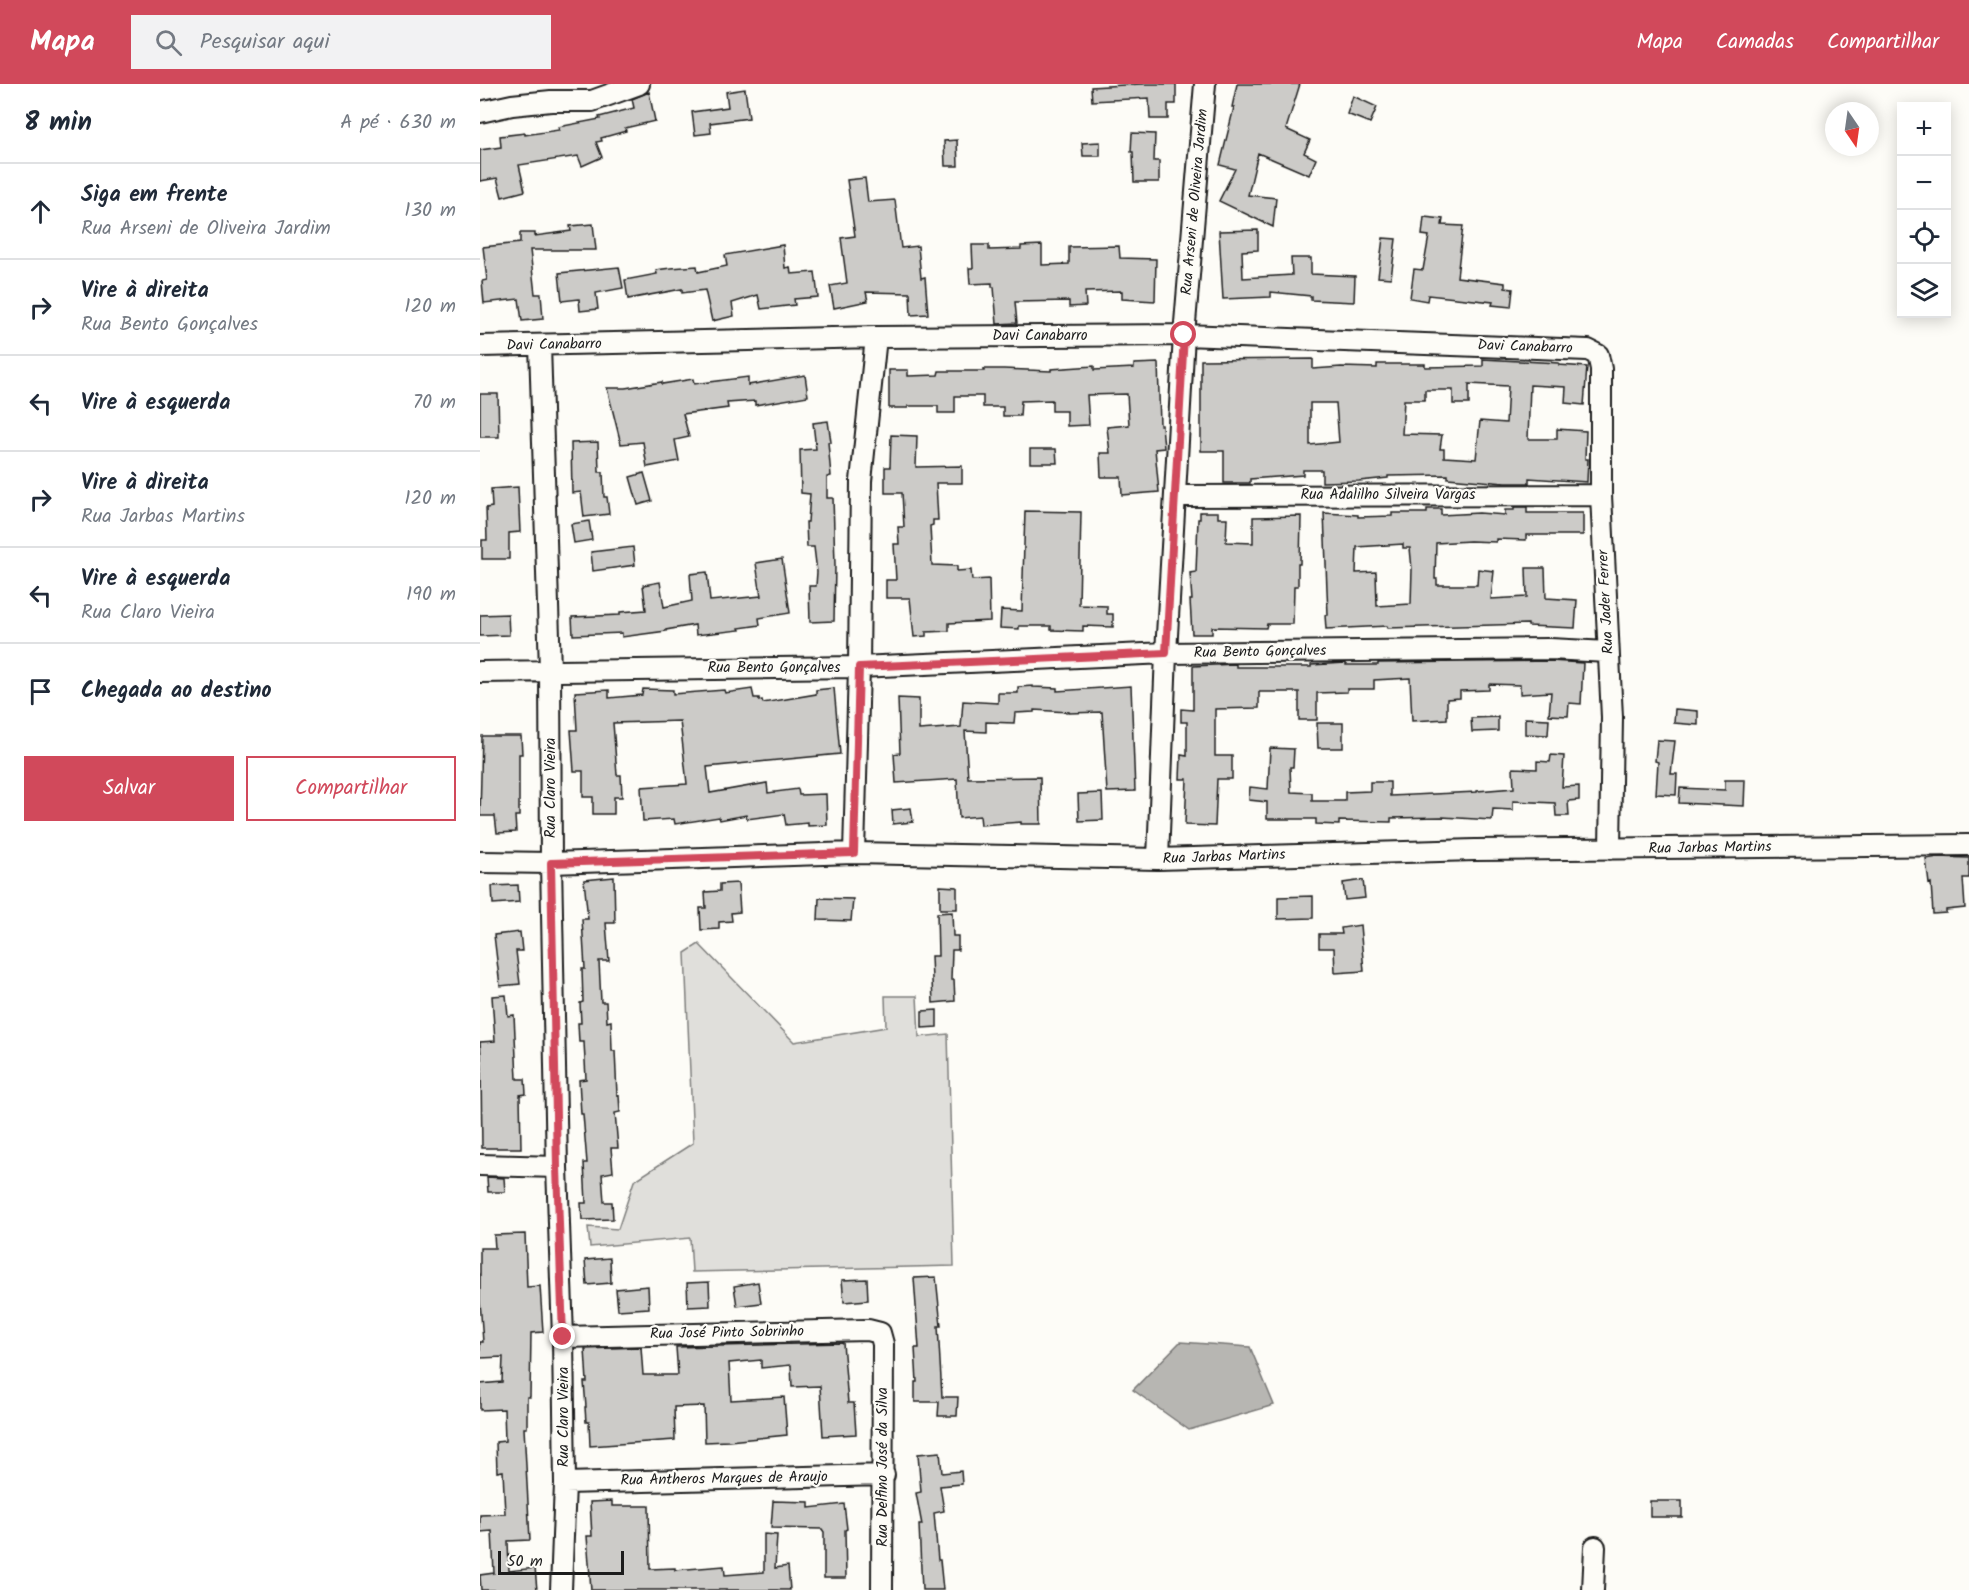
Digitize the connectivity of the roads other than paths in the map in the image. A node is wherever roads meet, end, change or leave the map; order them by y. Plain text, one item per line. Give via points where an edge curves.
1 (639, 84) edge
2 (1205, 84) edge
3 (480, 112) edge
4 (1184, 335) junction
5 (876, 337) junction
6 (540, 345) junction
7 (480, 346) edge
8 (1598, 355) joint
9 (1601, 495) junction
10 (1176, 496) junction
11 (1608, 652) junction
12 (1166, 653) junction
13 (859, 667) junction
14 (550, 670) junction
15 (480, 672) edge
16 (1969, 845) edge
17 (1610, 849) junction
18 (854, 853) junction
19 (1158, 859) junction
20 (480, 862) edge
21 (551, 863) junction
22 (480, 1165) edge
23 (557, 1167) junction
24 (563, 1337) junction
25 (883, 1344) joint
26 (884, 1475) junction
27 (565, 1483) junction
28 (1595, 1547) dead end
29 (561, 1590) edge
30 (882, 1590) edge
31 (1593, 1590) edge

1 - 3 street via 592,101 551,101
2 - 4 street, Rua Arseni de Oliveira Jardim
4 - 5 street, Davi Canabarro
4 - 8 street, Davi Canabarro via 1588,350
4 - 10 street, Rua Arseni de Oliveira Jardim
5 - 6 street, Davi Canabarro
5 - 13 street via 861,481
6 - 7 street, Davi Canabarro
6 - 14 street, Rua Claro Vieira
8 - 9 street, Rua Jader Ferrer
9 - 10 street, Rua Adalilho Silveira Vargas
9 - 11 street, Rua Jader Ferrer
10 - 12 street, Rua Arseni de Oliveira Jardim
11 - 12 street, Rua Bento Gonçalves via 1550,649
11 - 17 street, Rua Jader Ferrer via 1612,717
12 - 13 street, Rua Bento Gonçalves
12 - 19 street, Rua Arseni de Oliveira Jardim
13 - 14 street, Rua Bento Gonçalves
13 - 18 street
14 - 15 street, Rua Bento Gonçalves
14 - 21 street, Rua Claro Vieira
16 - 17 street, Rua Jarbas Martins
17 - 19 street, Rua Jarbas Martins
18 - 19 street, Rua Jarbas Martins
18 - 21 street, Rua Jarbas Martins
20 - 21 street, Rua Jarbas Martins
21 - 23 street, Rua Claro Vieira
22 - 23 street
23 - 24 street, Rua Claro Vieira
24 - 25 street, Rua José Pinto Sobrinho via 868,1330 880,1333
24 - 27 street, Rua Claro Vieira
25 - 26 street, Rua Delfino José da Silva
26 - 27 street, Rua Antheros Marques de Araujo
26 - 30 street, Rua Delfino José da Silva
27 - 29 street, Rua Claro Vieira
28 - 31 street

